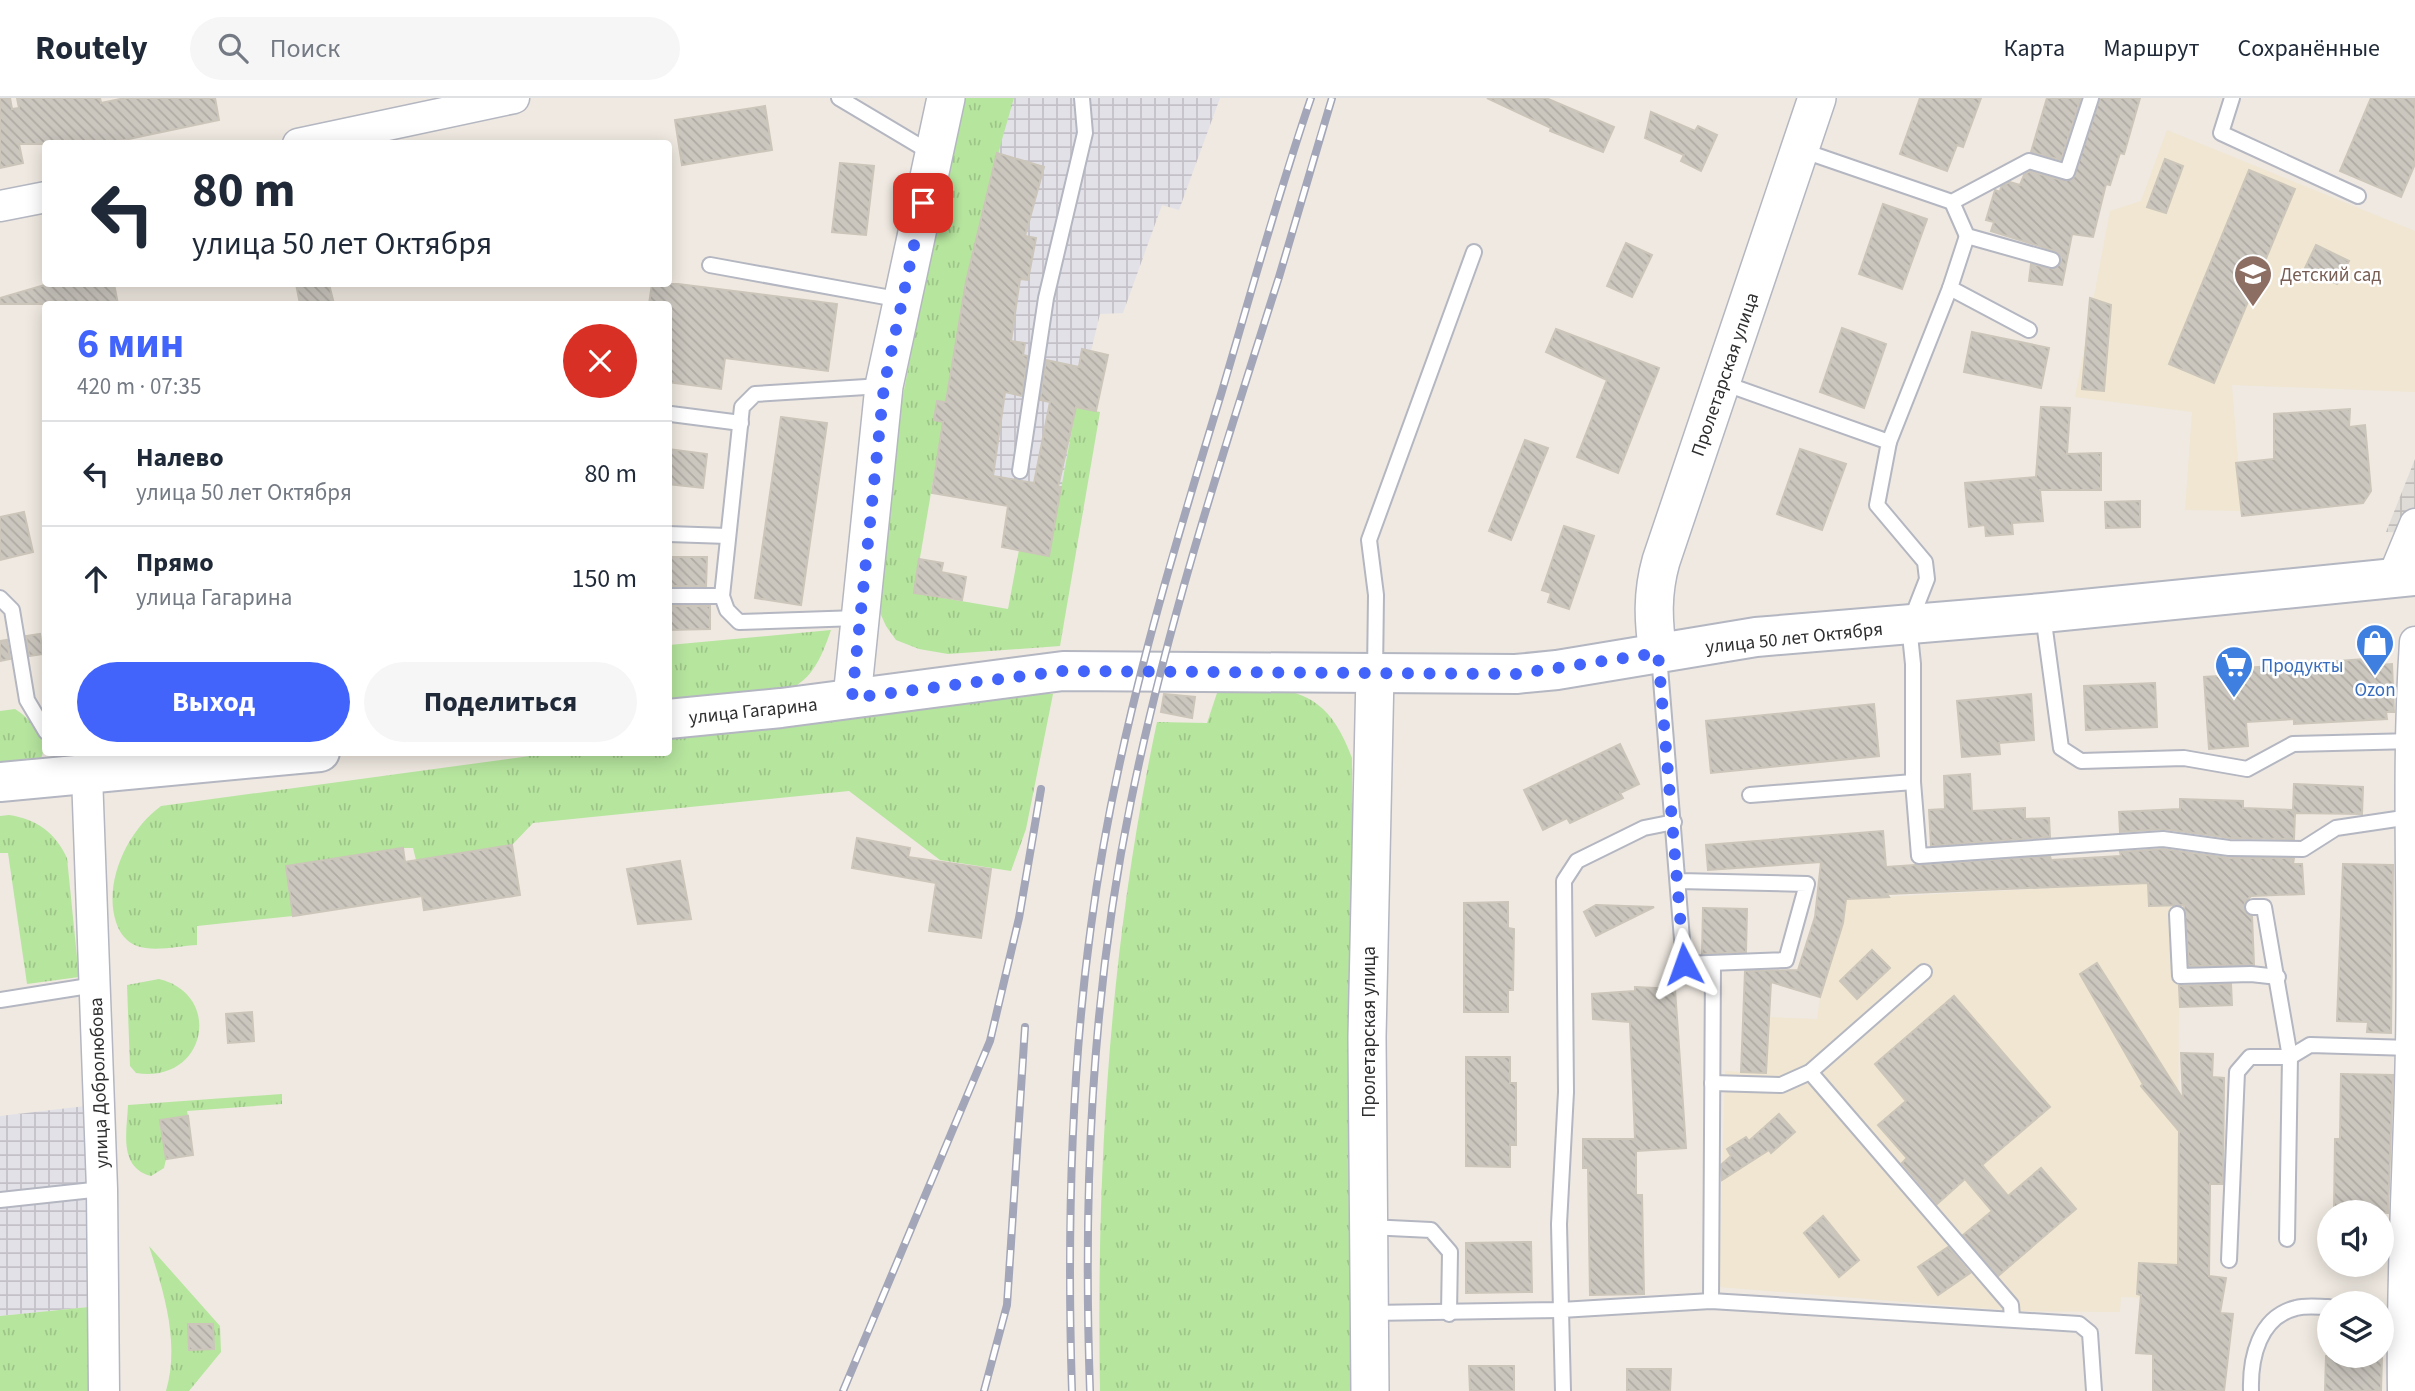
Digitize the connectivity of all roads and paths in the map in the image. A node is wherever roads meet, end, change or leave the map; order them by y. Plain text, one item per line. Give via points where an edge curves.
1 (514, 98) edge
2 (839, 98) edge
3 (946, 98) edge
4 (1082, 98) edge
5 (1817, 98) edge
6 (2091, 98) edge
7 (2232, 98) edge
8 (317, 140) edge
9 (1800, 150) junction
10 (933, 154) junction
11 (2358, 196) dead end
12 (42, 198) edge
13 (1952, 202) junction
14 (0, 206) edge
15 (1967, 236) junction
16 (1474, 253) dead end
17 (2052, 260) dead end
18 (710, 265) dead end
19 (1950, 288) junction
20 (902, 300) junction
21 (2029, 330) dead end
22 (1720, 382) junction
23 (884, 386) junction
24 (672, 414) edge
25 (741, 423) junction
26 (1889, 443) junction
27 (1020, 471) dead end
28 (2415, 524) edge
29 (672, 534) edge
30 (728, 536) junction
31 (2404, 577) edge
32 (672, 596) edge
33 (722, 596) junction
34 (0, 598) edge
35 (2043, 613) junction
36 (859, 618) junction
37 (1909, 625) junction
38 (2415, 642) edge
39 (1658, 653) junction
40 (1088, 671) joint
41 (1375, 674) junction
42 (852, 698) junction
43 (672, 719) edge
44 (42, 725) edge
45 (2412, 741) edge
46 (270, 756) edge
47 (70, 772) junction
48 (0, 782) edge
49 (1913, 782) junction
50 (1750, 795) dead end
51 (2410, 817) junction
52 (1674, 822) junction
53 (2414, 867) edge
54 (1679, 881) junction
55 (2253, 907) dead end
56 (2177, 914) dead end
57 (1713, 964) junction
58 (1924, 972) dead end
59 (2278, 977) junction
60 (95, 985) junction
61 (0, 1000) edge
62 (2411, 1048) junction
63 (2290, 1057) junction
64 (1810, 1072) junction
65 (1712, 1083) junction
66 (102, 1189) junction
67 (0, 1200) edge
68 (1369, 1227) junction
69 (2287, 1239) dead end
70 (2229, 1261) dead end
71 (1711, 1301) junction
72 (2317, 1307) edge
73 (2403, 1307) edge
74 (1561, 1310) junction
75 (1370, 1313) junction
76 (1450, 1314) junction
77 (2012, 1318) junction
78 (104, 1391) edge
79 (1370, 1391) edge
80 (1563, 1391) edge
81 (2094, 1391) edge
82 (2250, 1391) edge
83 (2403, 1391) edge

1 - 8 street
2 - 10 lane
3 - 10 street
4 - 27 lane via 1085,133 1046,298
5 - 9 street, Пролетарская улица
6 - 13 lane via 2067,172 2029,161
7 - 11 lane via 2221,133
9 - 13 lane
9 - 22 street, Пролетарская улица
10 - 20 street
12 - 14 street
13 - 15 lane
15 - 17 lane
15 - 19 lane
16 - 41 lane via 1369,540 1376,595
18 - 20 lane
19 - 21 lane
19 - 26 lane
20 - 23 street
22 - 26 lane
22 - 39 street, Пролетарская улица via 1654,585
23 - 25 lane via 755,394 742,407
23 - 36 street
24 - 25 lane
25 - 30 lane
26 - 37 lane via 1877,505 1926,562 1927,579
28 - 31 street
29 - 30 lane
30 - 33 lane
31 - 35 main road, улица 50 лет Октября
32 - 33 lane
33 - 36 lane via 739,622
34 - 44 lane via 12,610 27,700
35 - 37 main road, улица 50 лет Октября
35 - 45 lane via 2062,748 2081,761 2183,758 2247,769 2293,744
36 - 42 street
37 - 39 main road, улица 50 лет Октября via 1756,637
37 - 49 lane
38 - 45 street
39 - 41 main road, улица 50 лет Октября via 1516,674
39 - 52 lane
40 - 41 main road, улица 50 лет Октября
40 - 42 main road, улица Гагарина
41 - 68 street, Пролетарская улица via 1367,1037
42 - 43 main road, улица Гагарина
45 - 51 street
46 - 47 main road
47 - 48 main road
47 - 60 street, улица Добролюбова
49 - 50 lane
49 - 51 lane via 1920,856 2163,839 2229,848 2303,849 2336,828
51 - 53 street
52 - 54 lane
52 - 74 lane via 1644,828 1577,861 1564,881
53 - 62 street
54 - 57 lane via 1684,964
54 - 57 lane via 1807,884 1786,960
55 - 59 lane via 2264,907
56 - 59 lane via 2180,976
57 - 65 lane
58 - 64 lane
59 - 63 lane
60 - 61 lane
60 - 66 street, улица Добролюбова
62 - 63 lane via 2310,1045
62 - 73 street
63 - 69 lane
63 - 70 lane via 2250,1057 2237,1072
64 - 65 lane via 1781,1085
64 - 77 lane via 2011,1305
65 - 71 lane
66 - 67 lane
66 - 78 street, улица Добролюбова
68 - 75 street, Пролетарская улица
68 - 76 lane via 1431,1230 1450,1252
71 - 74 lane
71 - 77 lane
72 - 82 lane via 2296,1308 2268,1323 2250,1363
73 - 83 street
74 - 76 lane
74 - 80 lane
75 - 76 lane
75 - 79 street, Пролетарская улица
77 - 81 lane via 2079,1324 2090,1333

